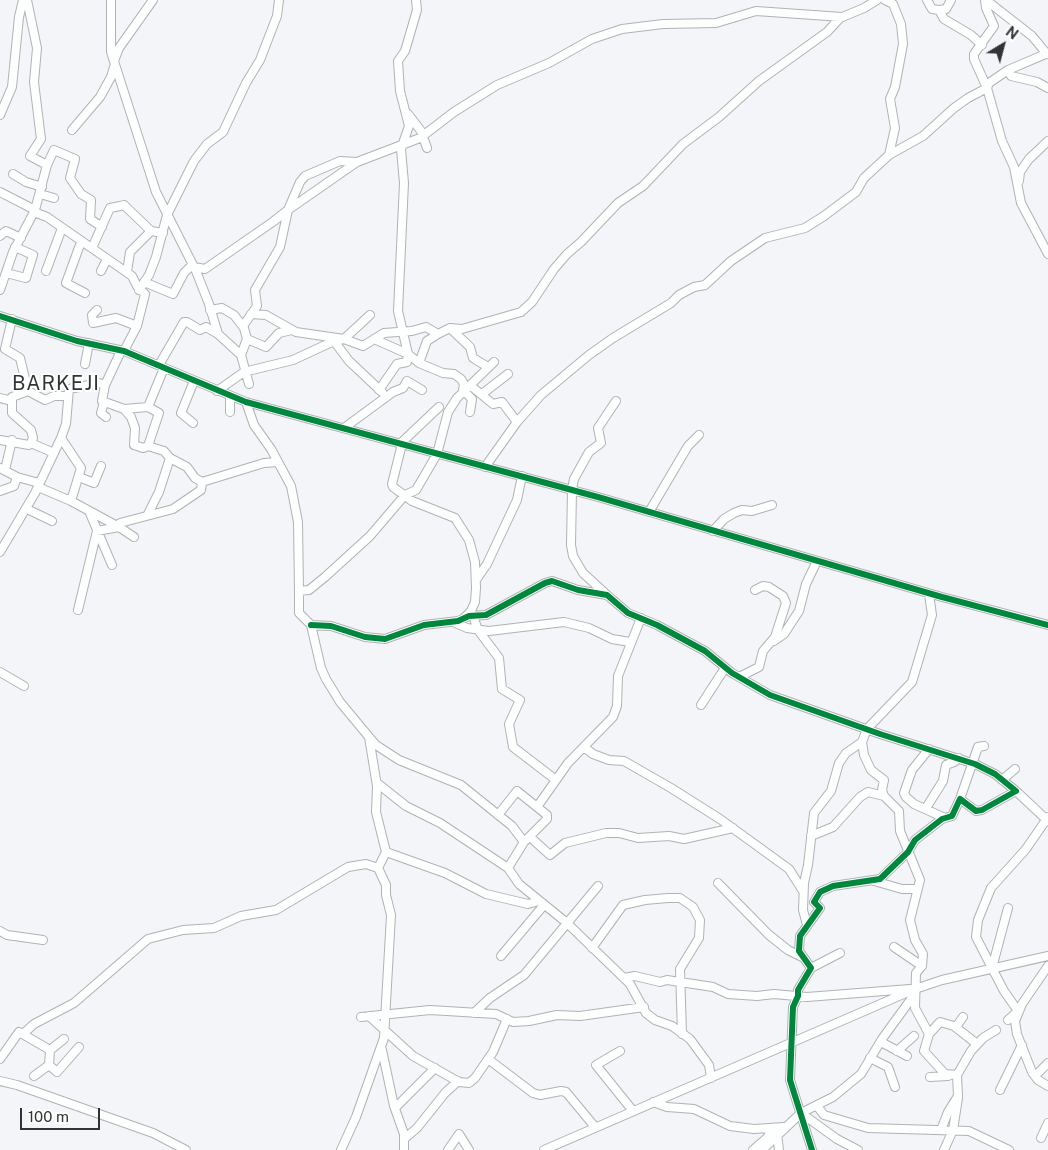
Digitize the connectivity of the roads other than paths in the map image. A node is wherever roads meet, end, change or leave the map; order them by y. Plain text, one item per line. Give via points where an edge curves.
1 (25, 0) edge
2 (111, 0) edge
3 (153, 0) edge
4 (279, 0) edge
5 (416, 0) edge
6 (877, 0) edge
7 (885, 0) edge
8 (927, 0) edge
9 (951, 0) edge
10 (986, 0) edge
11 (939, 10) junction
12 (842, 17) junction
13 (982, 45) junction
14 (1047, 54) edge
15 (114, 63) junction
16 (1008, 70) junction
17 (987, 88) junction
18 (1048, 88) edge
19 (407, 113) junction
20 (0, 115) edge
21 (72, 130) dead end
22 (423, 136) junction
23 (1048, 141) edge
24 (403, 145) junction
25 (427, 148) dead end
26 (889, 155) junction
27 (357, 162) junction
28 (46, 165) junction
29 (13, 174) dead end
30 (1019, 186) junction
31 (41, 191) junction
32 (0, 192) edge
33 (54, 198) dead end
34 (288, 210) junction
35 (35, 211) junction
36 (167, 215) junction
37 (102, 227) junction
38 (62, 228) junction
39 (151, 230) junction
40 (163, 233) junction
41 (0, 236) edge
42 (21, 238) junction
43 (81, 242) junction
44 (16, 247) junction
45 (92, 248) junction
46 (1048, 254) edge
47 (107, 259) junction
48 (193, 266) junction
49 (46, 271) dead end
50 (101, 271) dead end
51 (127, 272) junction
52 (4, 274) edge
53 (144, 282) junction
54 (0, 290) edge
55 (139, 290) junction
56 (85, 293) dead end
57 (97, 310) dead end
58 (210, 310) junction
59 (251, 314) junction
60 (370, 315) dead end
61 (0, 316) edge
62 (12, 319) junction
63 (137, 326) junction
64 (242, 326) junction
65 (450, 328) junction
66 (292, 330) junction
67 (404, 332) junction
68 (218, 334) junction
69 (438, 334) junction
70 (247, 339) junction
71 (344, 339) junction
72 (374, 339) junction
73 (334, 340) junction
74 (89, 343) junction
75 (122, 351) junction
76 (408, 354) junction
77 (241, 355) junction
78 (85, 364) dead end
79 (419, 364) junction
80 (161, 367) junction
81 (244, 372) junction
82 (508, 374) dead end
83 (194, 381) junction
84 (249, 384) dead end
85 (105, 385) junction
86 (471, 386) junction
87 (380, 390) junction
88 (422, 390) dead end
89 (463, 390) junction
90 (28, 391) junction
91 (217, 391) junction
92 (482, 394) junction
93 (68, 396) junction
94 (230, 396) junction
95 (387, 396) junction
96 (0, 398) edge
97 (12, 401) junction
98 (616, 401) dead end
99 (104, 402) junction
100 (246, 402) junction
101 (148, 407) junction
102 (439, 407) dead end
103 (124, 409) junction
104 (230, 412) dead end
105 (470, 412) dead end
106 (362, 416) junction
107 (106, 417) dead end
108 (193, 422) dead end
109 (518, 422) junction
110 (344, 428) junction
111 (362, 434) junction
112 (700, 435) dead end
113 (62, 438) junction
114 (0, 440) edge
115 (12, 440) junction
116 (31, 442) junction
117 (401, 444) junction
118 (148, 446) junction
119 (54, 453) junction
120 (437, 454) junction
121 (170, 458) junction
122 (278, 462) junction
123 (101, 466) dead end
124 (485, 466) junction
125 (3, 469) edge
126 (522, 476) junction
127 (17, 477) junction
128 (79, 477) junction
129 (202, 482) junction
130 (38, 485) junction
131 (0, 490) edge
132 (572, 490) junction
133 (404, 496) junction
134 (71, 501) junction
135 (772, 505) dead end
136 (27, 509) junction
137 (90, 511) junction
138 (649, 512) junction
139 (148, 514) junction
140 (52, 521) dead end
141 (118, 527) junction
142 (97, 531) junction
143 (713, 531) junction
144 (134, 537) dead end
145 (0, 552) edge
146 (816, 561) junction
147 (112, 565) dead end
148 (476, 580) junction
149 (755, 590) dead end
150 (299, 591) junction
151 (929, 594) junction
152 (606, 595) junction
153 (78, 610) dead end
154 (473, 616) junction
155 (463, 618) junction
156 (640, 618) junction
157 (453, 622) junction
158 (311, 625) junction
159 (1048, 625) edge
160 (478, 630) junction
161 (630, 642) junction
162 (770, 644) junction
163 (725, 668) junction
164 (0, 672) edge
165 (738, 677) junction
166 (22, 688) dead end
167 (701, 705) dead end
168 (867, 729) junction
169 (369, 736) junction
170 (862, 742) junction
171 (984, 746) dead end
172 (584, 747) junction
173 (928, 748) junction
174 (959, 758) junction
175 (974, 764) junction
176 (1015, 769) dead end
177 (556, 780) junction
178 (1002, 780) junction
179 (377, 783) junction
180 (1016, 791) junction
181 (884, 796) junction
182 (960, 799) junction
183 (537, 807) junction
184 (926, 808) junction
185 (498, 815) junction
186 (945, 818) junction
187 (1048, 819) edge
188 (733, 828) junction
189 (811, 836) junction
190 (527, 839) junction
191 (386, 852) junction
192 (908, 852) junction
193 (378, 868) junction
194 (508, 868) junction
195 (874, 880) junction
196 (718, 883) dead end
197 (598, 886) dead end
198 (918, 889) junction
199 (803, 891) junction
200 (542, 903) junction
201 (1008, 908) dead end
202 (567, 923) junction
203 (807, 925) junction
204 (0, 931) edge
205 (43, 940) dead end
206 (894, 947) dead end
207 (592, 948) junction
208 (840, 953) dead end
209 (501, 956) dead end
210 (1048, 956) edge
211 (802, 957) junction
212 (922, 966) junction
213 (1048, 966) edge
214 (811, 968) junction
215 (992, 968) junction
216 (624, 978) junction
217 (680, 982) junction
218 (915, 992) junction
219 (798, 996) junction
220 (644, 1007) junction
221 (1018, 1010) junction
222 (474, 1013) junction
223 (384, 1014) junction
224 (963, 1017) dead end
225 (507, 1019) junction
226 (1008, 1020) dead end
227 (956, 1027) junction
228 (384, 1030) junction
229 (996, 1030) dead end
230 (23, 1034) junction
231 (682, 1034) junction
232 (929, 1034) junction
233 (914, 1036) dead end
234 (64, 1039) dead end
235 (791, 1042) junction
236 (880, 1042) junction
237 (977, 1044) junction
238 (1022, 1044) junction
239 (79, 1047) dead end
240 (50, 1050) junction
241 (382, 1050) junction
242 (620, 1051) dead end
243 (897, 1051) junction
244 (907, 1056) dead end
245 (870, 1058) junction
246 (0, 1059) edge
247 (488, 1059) junction
248 (1048, 1062) edge
249 (48, 1065) junction
250 (435, 1068) junction
251 (954, 1075) junction
252 (34, 1076) dead end
253 (1035, 1076) junction
254 (930, 1077) dead end
255 (711, 1078) junction
256 (0, 1081) edge
257 (458, 1081) junction
258 (1048, 1086) edge
259 (895, 1087) dead end
260 (1000, 1090) dead end
261 (958, 1096) junction
262 (653, 1102) junction
263 (817, 1106) junction
264 (395, 1108) junction
265 (633, 1111) junction
266 (801, 1113) junction
267 (1048, 1123) edge
268 (595, 1127) junction
269 (941, 1130) junction
270 (953, 1130) junction
271 (774, 1131) junction
272 (1041, 1138) dead end
273 (404, 1139) junction
274 (186, 1150) edge
275 (341, 1150) edge
276 (404, 1150) edge
277 (448, 1150) edge
278 (469, 1150) edge
279 (544, 1150) edge
280 (753, 1150) edge
281 (762, 1150) edge
282 (779, 1150) edge
283 (812, 1150) edge
284 (858, 1150) edge
285 (944, 1150) edge
286 (1009, 1150) edge

1 - 20 street via 18,18 12,88
1 - 28 street via 37,48 34,82 41,139 30,156
2 - 15 street
3 - 15 street via 119,48
4 - 36 street via 277,16 260,60 223,132 207,144 194,162
5 - 19 street via 417,10 405,51 398,62 400,91
6 - 12 street
7 - 26 street via 893,4 901,24 903,44 890,99 895,128
8 - 11 street via 932,9
9 - 11 street via 946,8
10 - 13 street via 994,26
10 - 14 street via 1032,36
11 - 13 street via 944,20
12 - 22 street via 756,11 716,23 622,29 581,44 549,63 497,85
12 - 65 street via 709,122 673,153 643,186 618,203 567,254 521,312 462,329
13 - 17 street via 976,50 974,59
14 - 16 street
15 - 21 street via 111,77 100,97
15 - 36 street via 146,166
16 - 17 street
16 - 18 street via 1011,76
17 - 26 street via 954,108 923,136
17 - 30 street
19 - 22 street
19 - 24 street via 409,126
22 - 24 street
22 - 25 street
23 - 30 street via 1020,172
24 - 27 street
24 - 67 street via 398,311
26 - 109 street via 864,178 856,192 824,216 805,228 765,238 731,261 704,285 679,295 613,338 561,377
27 - 34 street
27 - 34 street via 340,161 305,176
28 - 31 street
28 - 37 street via 54,150 75,160 70,178 81,194 91,200 90,219
29 - 31 street
30 - 46 street via 1021,203
31 - 33 street
31 - 35 street
32 - 35 street
34 - 48 street via 205,269
34 - 59 street via 280,247 256,290 257,306
35 - 38 street
35 - 42 street
36 - 40 street
36 - 48 street
37 - 39 street via 110,208 124,206
37 - 45 street
38 - 43 street
38 - 49 street
39 - 40 street
39 - 51 street via 130,252
40 - 53 street
41 - 42 street via 6,231
42 - 44 street
43 - 45 street
43 - 56 street via 66,283
44 - 52 street
44 - 52 street via 33,255 26,278
45 - 47 street
47 - 50 street
47 - 51 street
48 - 53 street via 184,273 173,294
48 - 58 street
51 - 55 street
52 - 54 street
53 - 55 street
55 - 63 street via 145,294
57 - 63 street via 92,315 93,323 116,318
58 - 64 street via 222,308 234,314
58 - 68 street
59 - 64 street
59 - 66 street via 266,315
60 - 71 street
61 - 62 street
62 - 74 street
62 - 90 street via 5,349 20,358
63 - 75 street
64 - 70 street
65 - 69 street
65 - 86 street via 470,347 473,358 491,365
66 - 70 street via 279,332 266,347
66 - 71 street
67 - 69 street via 426,327
67 - 72 street via 384,333
67 - 76 street
68 - 77 street
68 - 80 street via 206,327 200,330 184,322
69 - 79 street via 427,341
70 - 77 street
71 - 72 street via 363,346
71 - 73 street
72 - 76 street
73 - 81 street via 286,362
73 - 87 street via 348,361
74 - 75 street
74 - 78 street
75 - 80 street
75 - 85 street
76 - 79 street
76 - 87 street via 407,362 397,364
77 - 81 street
79 - 89 street via 454,374 464,384
80 - 83 street
80 - 101 street
81 - 84 street
81 - 91 street
82 - 92 street via 496,380
83 - 91 street
83 - 108 street via 181,413
85 - 93 street via 72,387
85 - 99 street
86 - 89 street
86 - 92 street
87 - 95 street
88 - 95 street via 407,381 403,388
89 - 105 street via 472,399
89 - 120 street via 448,412
90 - 93 street via 45,400
90 - 97 street via 12,397
91 - 94 street
92 - 109 street via 493,404 502,402
93 - 113 street
94 - 100 street
94 - 104 street
95 - 106 street
96 - 97 street
97 - 116 street via 12,413 31,430
98 - 132 street via 598,428 601,443 589,452 574,479
99 - 103 street
99 - 107 street via 101,413
100 - 110 street
100 - 122 street via 254,425
101 - 103 street
101 - 118 street via 159,413
102 - 117 street
103 - 118 street via 135,428 134,445
106 - 110 street
106 - 111 street via 359,425
109 - 124 street
110 - 111 street
111 - 117 street
112 - 138 street via 688,446
113 - 119 street
113 - 128 street via 81,468
114 - 115 street
115 - 116 street
115 - 125 street
116 - 119 street
117 - 120 street
117 - 133 street via 392,484
118 - 121 street via 164,451
119 - 130 street
120 - 124 street
120 - 133 street via 416,490
121 - 129 street
121 - 139 street
122 - 129 street via 264,463
122 - 150 street via 291,486 298,522
123 - 128 street via 94,483
124 - 126 street
125 - 127 street
126 - 132 street
126 - 148 street via 517,500
127 - 130 street
127 - 131 street via 14,486
128 - 134 street
129 - 139 street via 200,490 180,505
130 - 134 street
130 - 136 street
132 - 138 street
132 - 152 street via 572,556 583,573
133 - 148 street via 455,518 469,540
133 - 150 street via 361,544 312,588
134 - 137 street
135 - 143 street via 734,513
136 - 140 street
136 - 145 street
137 - 141 street
137 - 142 street
138 - 143 street
139 - 141 street via 120,523
141 - 142 street
141 - 144 street
142 - 147 street
142 - 153 street
143 - 146 street
146 - 151 street
146 - 162 street via 799,610 784,634
148 - 155 street via 475,602
149 - 162 street via 763,586 785,599 778,629
150 - 158 street via 299,613
151 - 159 street
151 - 168 street via 932,615 912,682
152 - 154 street via 552,581 486,615
152 - 156 street via 628,613
154 - 155 street
154 - 160 street
155 - 157 street
156 - 161 street
156 - 163 street via 704,651
157 - 158 street via 424,625 385,639 365,638 331,626
157 - 160 street
158 - 169 street via 326,679 344,708
160 - 161 street via 564,622
160 - 177 street via 499,658 502,689 520,700 509,724 513,747
161 - 172 street via 618,676 617,706 613,717
162 - 165 street via 763,651 759,666
163 - 165 street
163 - 167 street
164 - 166 street
165 - 168 street via 776,697
168 - 170 street
168 - 173 street
169 - 179 street
169 - 185 street via 376,745 399,760 461,784
170 - 181 street via 872,770 884,780
170 - 189 street via 846,753 839,763 831,791 814,813
171 - 175 street via 978,747
172 - 177 street
172 - 188 street via 609,760 624,761
173 - 174 street
173 - 184 street via 912,770 904,793 910,802
174 - 175 street
174 - 184 street via 946,765 943,782
175 - 178 street
175 - 182 street
176 - 178 street
177 - 183 street
178 - 180 street
179 - 191 street via 376,812
179 - 194 street via 406,806 440,823
180 - 182 street via 982,810 972,810
180 - 187 street
181 - 189 street via 868,792 833,827
181 - 192 street via 899,811 900,831
182 - 186 street via 952,816
183 - 185 street via 517,791
183 - 190 street via 547,815 547,819
184 - 186 street
185 - 190 street
186 - 192 street via 915,840
187 - 215 street via 992,888 978,920 976,937
188 - 190 street via 684,839 668,836 638,838 606,832 565,843 550,855
188 - 199 street via 789,869
189 - 199 street
190 - 194 street
191 - 193 street
191 - 200 street via 446,873 486,894 528,904
192 - 195 street
192 - 198 street via 920,880
193 - 223 street via 386,885 392,930
193 - 230 street via 366,864 348,867 276,910 241,916 214,928 194,928 148,939 74,1003 34,1024
194 - 200 street via 519,884
195 - 198 street via 902,889
195 - 203 street via 833,886 820,892 814,902 820,908
196 - 211 street via 769,935
197 - 202 street
198 - 212 street via 910,920 914,940 923,954
199 - 203 street
200 - 202 street
200 - 209 street
201 - 215 street
202 - 207 street
202 - 222 street via 524,975
203 - 211 street via 800,936
204 - 205 street
206 - 212 street
207 - 216 street
207 - 217 street via 623,905 680,898 693,907 700,920 699,938 680,969
208 - 214 street
210 - 215 street
211 - 214 street
212 - 218 street via 916,973
213 - 221 street
214 - 219 street via 798,990
215 - 218 street
215 - 221 street
216 - 217 street via 634,976 660,982
216 - 220 street
217 - 219 street via 714,987 728,994
217 - 231 street
218 - 219 street
218 - 232 street via 915,1008
218 - 235 street
218 - 236 street
219 - 235 street
220 - 225 street via 580,1016 557,1015 530,1021
220 - 231 street via 655,1020
221 - 226 street
221 - 238 street via 1016,1021
222 - 223 street via 430,1010
222 - 225 street via 496,1014
223 - 228 street
223 - 228 street via 365,1017
224 - 227 street
225 - 247 street
227 - 232 street via 940,1022
227 - 237 street
228 - 241 street
228 - 250 street via 413,1056
229 - 237 street
230 - 240 street
230 - 246 street via 18,1032
231 - 255 street via 701,1052 709,1065
232 - 251 street via 924,1051 945,1074
233 - 243 street
234 - 240 street
235 - 255 street
235 - 266 street via 790,1080
236 - 243 street
236 - 245 street
237 - 251 street
238 - 253 street
238 - 260 street
239 - 249 street via 57,1072
240 - 249 street
241 - 264 street
241 - 275 street
242 - 265 street via 596,1065
243 - 244 street
245 - 259 street via 888,1068
245 - 263 street via 861,1074
247 - 257 street via 475,1078 469,1082
247 - 268 street via 533,1093 566,1092
248 - 253 street
249 - 252 street
250 - 257 street
250 - 264 street
251 - 254 street
251 - 261 street
253 - 258 street
255 - 262 street
256 - 274 street via 153,1133
257 - 273 street
261 - 269 street
261 - 270 street
262 - 265 street
262 - 271 street via 667,1107 694,1109 730,1126
263 - 266 street
263 - 269 street via 824,1114 868,1128
264 - 273 street
265 - 268 street
266 - 271 street
266 - 283 street
266 - 284 street
267 - 272 street
268 - 279 street
269 - 270 street
270 - 285 street
270 - 286 street via 970,1131
271 - 280 street
271 - 281 street
271 - 282 street
273 - 276 street
277 - 278 street via 459,1134

